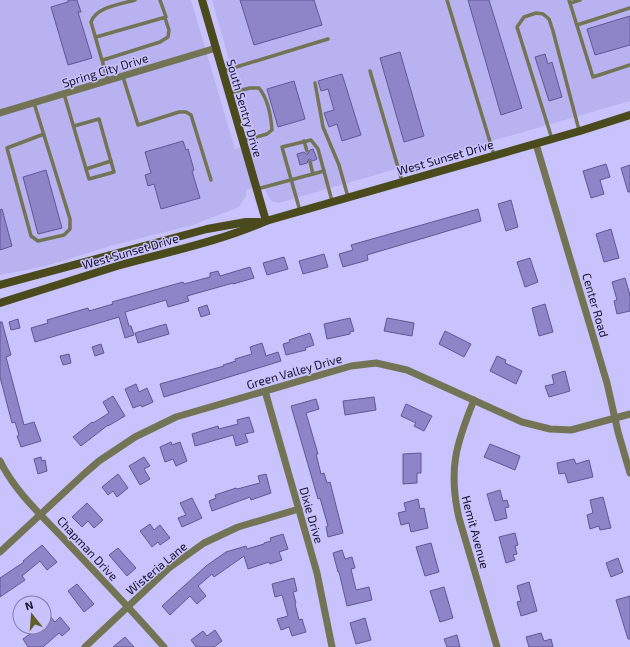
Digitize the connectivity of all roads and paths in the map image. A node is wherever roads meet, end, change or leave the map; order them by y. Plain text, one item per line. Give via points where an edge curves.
1 (134, 0) edge
2 (160, 0) edge
3 (202, 0) edge
4 (447, 0) edge
5 (580, 0) edge
6 (125, 2) edge
7 (569, 2) edge
8 (630, 8) edge
9 (165, 18) junction
10 (576, 25) junction
11 (96, 37) junction
12 (328, 39) dead end
13 (216, 48) junction
14 (103, 60) junction
15 (630, 65) edge
16 (222, 71) junction
17 (370, 71) dead end
18 (123, 77) junction
19 (108, 81) junction
20 (315, 83) dead end
21 (64, 94) junction
22 (228, 94) junction
23 (34, 103) junction
24 (0, 113) edge
25 (630, 115) edge
26 (74, 126) junction
27 (580, 131) junction
28 (44, 134) junction
29 (552, 139) junction
30 (242, 141) junction
31 (304, 141) junction
32 (536, 144) junction
33 (307, 151) dead end
34 (494, 155) junction
35 (111, 161) junction
36 (310, 162) dead end
37 (86, 169) junction
38 (324, 171) junction
39 (313, 174) junction
40 (211, 180) dead end
41 (291, 180) junction
42 (403, 182) junction
43 (256, 190) junction
44 (348, 198) junction
45 (333, 203) junction
46 (300, 212) junction
47 (266, 222) junction
48 (0, 285) edge
49 (0, 303) edge
50 (265, 391) junction
51 (474, 400) junction
52 (630, 414) edge
53 (615, 418) junction
54 (0, 461) edge
55 (630, 473) edge
56 (299, 509) junction
57 (41, 515) junction
58 (0, 552) edge
59 (128, 606) junction
60 (85, 647) edge
61 (164, 647) edge
62 (332, 647) edge
63 (497, 647) edge

1 - 6 lane
2 - 9 lane
3 - 13 main road, South Sentry Drive
4 - 34 lane
5 - 7 lane
6 - 11 lane via 93,17 91,22
7 - 10 lane
8 - 10 lane
9 - 11 lane
9 - 14 lane via 169,30 168,37 160,42
10 - 15 lane via 593,77
11 - 14 lane
12 - 16 lane
13 - 16 main road, South Sentry Drive
13 - 18 street, Spring City Drive
14 - 19 lane
16 - 22 main road, South Sentry Drive
17 - 42 lane
18 - 19 street, Spring City Drive
18 - 40 lane via 138,125 179,112 192,115
19 - 21 street, Spring City Drive
20 - 44 lane via 324,127
21 - 23 street, Spring City Drive
21 - 26 lane
22 - 30 main road, South Sentry Drive
22 - 30 lane via 259,88 268,106 272,130 267,134
23 - 24 street, Spring City Drive
23 - 28 lane
25 - 27 main road, West Sunset Drive
26 - 35 lane via 99,119
26 - 37 lane
27 - 29 main road, West Sunset Drive
27 - 29 lane via 549,19 543,14 536,13 524,17 517,27
28 - 28 lane via 70,219 70,229 64,235 38,241 31,236 7,148
29 - 32 main road, West Sunset Drive
30 - 43 main road, South Sentry Drive
31 - 33 lane
31 - 38 lane via 311,140 318,149
31 - 41 lane via 282,147
32 - 34 main road, West Sunset Drive
32 - 53 street, Center Road
34 - 42 main road, West Sunset Drive
35 - 37 lane
35 - 37 lane via 114,172 89,179
36 - 39 lane
38 - 39 lane
38 - 45 lane
39 - 41 lane
41 - 43 lane
41 - 46 lane
42 - 44 main road, West Sunset Drive
43 - 47 main road, South Sentry Drive
44 - 45 main road, West Sunset Drive
45 - 46 main road, West Sunset Drive
46 - 47 main road, West Sunset Drive
47 - 48 main road, West Sunset Drive via 246,222 207,229
47 - 49 main road, West Sunset Drive via 208,242 117,266
50 - 51 street, Green Valley Drive via 350,366 376,363 407,370
50 - 56 street, Dixie Drive
50 - 57 street, Green Valley Drive via 176,418 134,437 99,461
51 - 53 street, Green Valley Drive via 522,422 550,429 571,430
51 - 63 street, Hemit Avenue via 456,448 453,485 459,518
52 - 53 street, Green Valley Drive
53 - 55 street, Center Road
54 - 57 street, Chapman Drive via 7,476
56 - 59 street, Wisteria Lane via 238,527 204,543 169,568
56 - 62 street, Dixie Drive via 317,573
57 - 58 street, Green Valley Drive
57 - 59 street, Chapman Drive
59 - 60 street, Wisteria Lane
59 - 61 street, Chapman Drive

